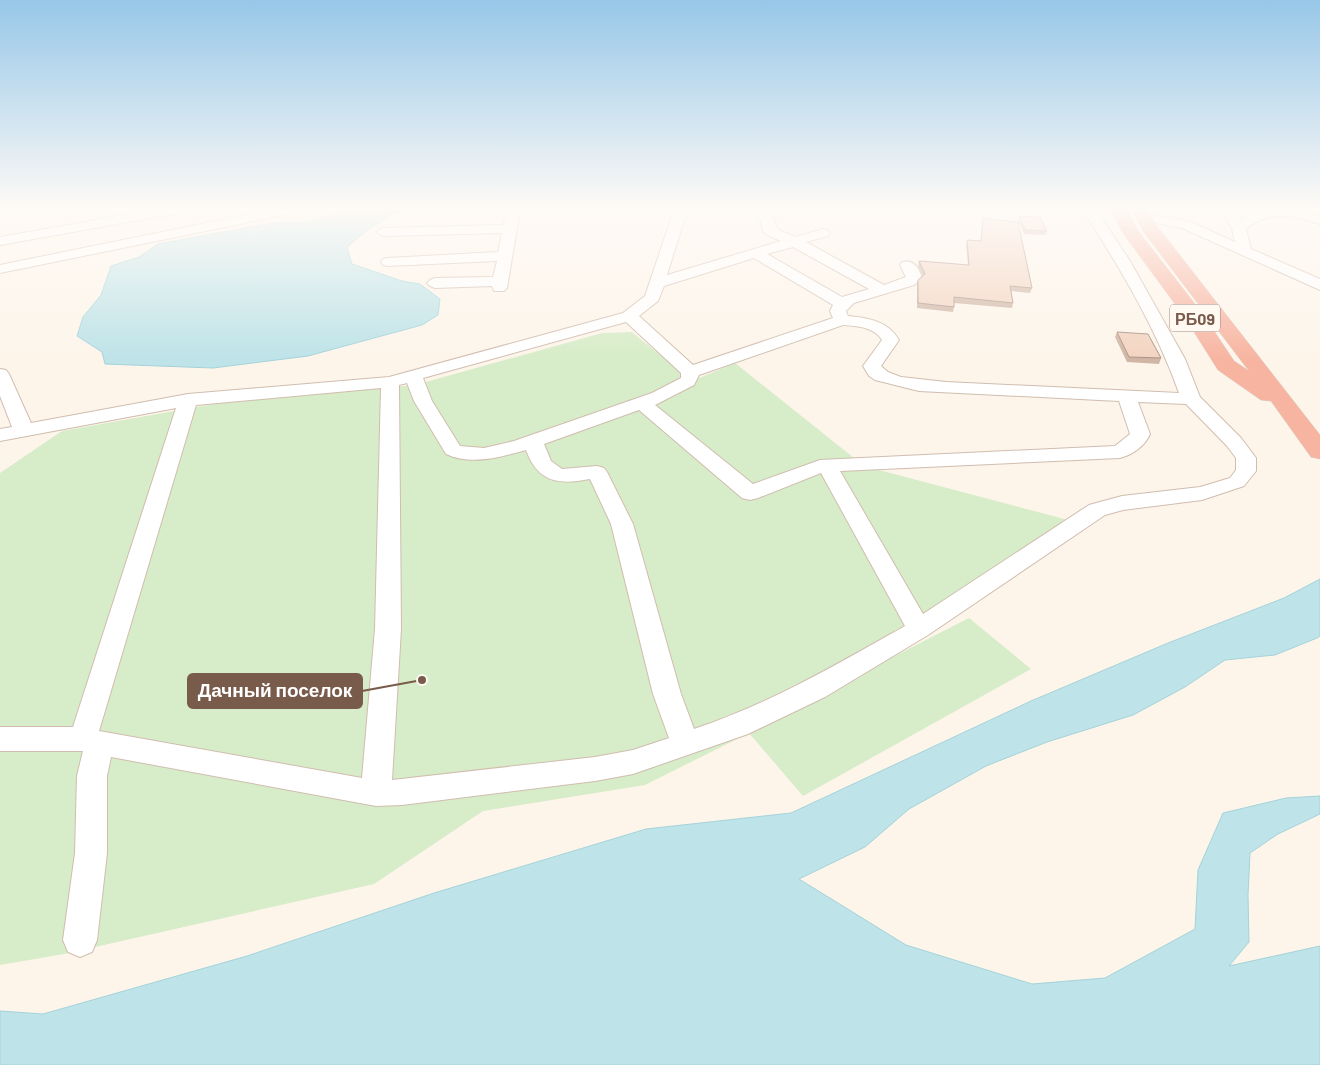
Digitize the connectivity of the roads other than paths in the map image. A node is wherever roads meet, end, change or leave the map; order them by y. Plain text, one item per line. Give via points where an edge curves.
1 (42, 260) edge
2 (432, 260) edge
3 (503, 260) edge
4 (663, 260) edge
5 (733, 260) edge
6 (765, 260) edge
7 (827, 260) edge
8 (1122, 260) edge
9 (1152, 260) edge
10 (1175, 260) edge
11 (1263, 260) edge
12 (388, 262) dead end
13 (908, 266) dead end
14 (0, 269) edge
15 (435, 283) dead end
16 (656, 283) junction
17 (1320, 285) edge
18 (882, 290) junction
19 (842, 312) junction
20 (629, 316) junction
21 (690, 372) junction
22 (0, 374) edge
23 (413, 376) junction
24 (390, 382) junction
25 (1126, 396) junction
26 (188, 400) junction
27 (1191, 400) junction
28 (642, 403) junction
29 (1288, 409) junction
30 (24, 431) junction
31 (0, 435) edge
32 (533, 442) junction
33 (1317, 444) edge
34 (827, 466) junction
35 (919, 629) junction
36 (0, 739) edge
37 (90, 741) junction
38 (684, 744) junction
39 (376, 793) junction
40 (80, 940) dead end

1 - 14 street
2 - 12 street
3 - 15 street via 499,284
4 - 16 street
5 - 16 street
6 - 19 street
7 - 18 street
8 - 27 street via 1176,360
9 - 29 highway, РБ09 via 1226,365
10 - 29 highway, РБ09
11 - 17 street
13 - 18 street via 914,278
16 - 20 street via 652,298
18 - 19 street
19 - 21 street
19 - 25 street via 889,334 891,340 872,366 875,372 887,378 946,388
20 - 21 street
20 - 23 street
21 - 28 street via 688,381 681,386
22 - 30 street
23 - 24 street
23 - 32 street via 423,400 453,450 484,454
24 - 26 street
24 - 39 street via 388,629
25 - 27 street
25 - 34 street via 1140,434 1120,452
26 - 30 street
26 - 37 street
27 - 35 street via 1246,458 1246,471 1237,482 1202,493 1122,503 1096,510
28 - 32 street
28 - 34 street via 750,493
29 - 33 highway, РБ09
30 - 31 street
32 - 38 street via 545,467 555,474 597,472 622,524 650,634
34 - 35 street
35 - 38 street via 815,690 738,726
36 - 37 street
37 - 39 street
37 - 40 street via 91,853
38 - 39 street via 633,762 595,769

